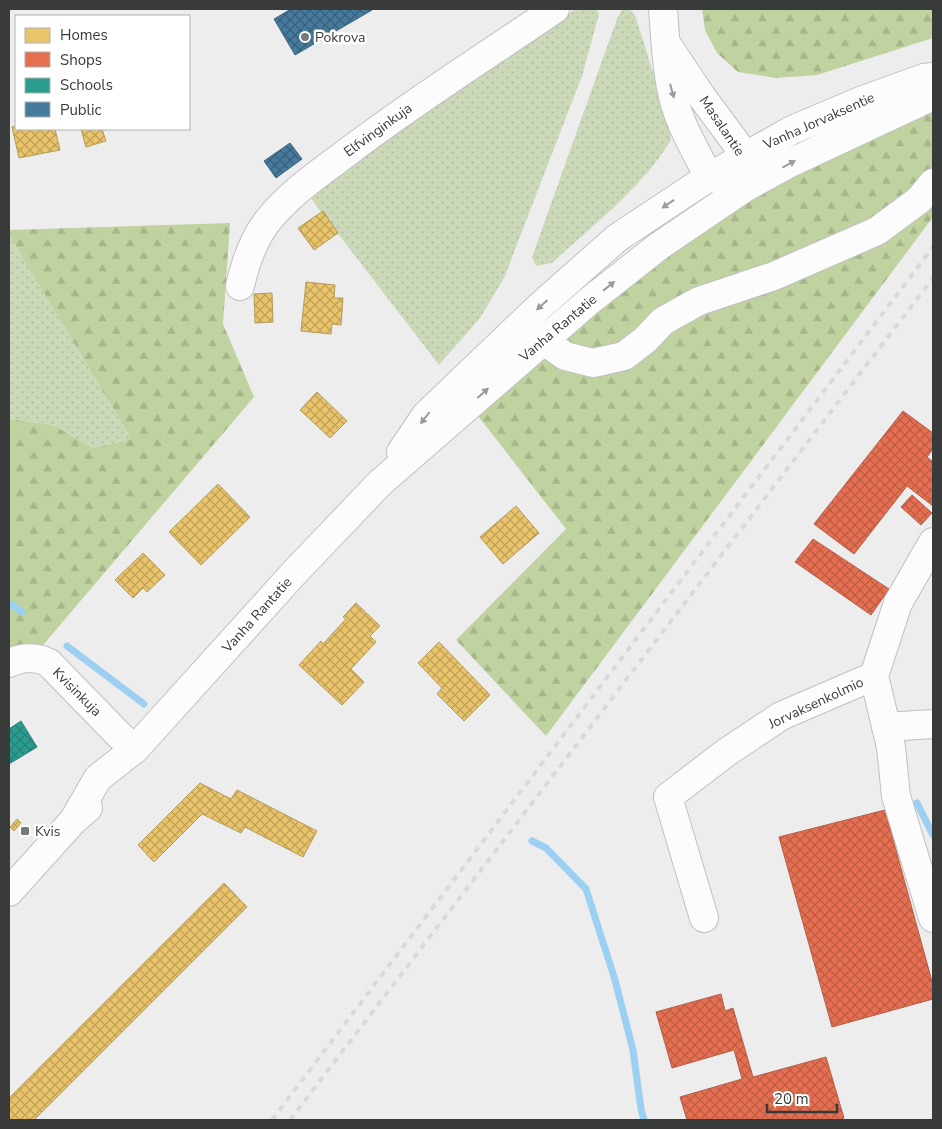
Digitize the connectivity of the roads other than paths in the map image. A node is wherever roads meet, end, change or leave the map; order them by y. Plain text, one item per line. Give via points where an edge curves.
1 (555, 9) edge
2 (663, 9) edge
3 (666, 42) junction
4 (933, 77) edge
5 (933, 96) edge
6 (745, 155) junction
7 (709, 177) junction
8 (933, 184) edge
9 (746, 187) junction
10 (240, 286) dead end
11 (543, 340) junction
12 (380, 482) junction
13 (933, 542) edge
14 (9, 664) edge
15 (874, 676) junction
16 (933, 724) edge
17 (886, 727) junction
18 (135, 750) junction
19 (9, 892) edge
20 (704, 918) dead end
21 (933, 918) edge

1 - 10 main road, Elfvinginkuja via 412,104 287,200 258,234 244,266
2 - 3 main road, Masalantie
3 - 6 main road, Masalantie via 702,98
3 -> 7 main road, Masalantie via 671,89 683,126
4 - 6 main road, Vanha Jorvaksentie via 863,100 792,130
9 -> 5 main road, Vanha Jorvaksentie
6 - 7 main road, Vanha Jorvaksentie
6 - 9 main road, Masalantie
7 - 9 main road
7 -> 12 main road, Vanha Rantatie via 617,238 532,314 426,415
8 - 11 main road via 919,200 877,231 774,276 699,301 663,321 624,356 593,363 565,356
11 -> 9 main road, Vanha Rantatie via 659,246
12 -> 11 main road, Vanha Rantatie
12 - 18 main road, Vanha Rantatie
13 - 15 main road, Jorvaksenkolmio via 898,603
14 - 18 main road, Kvisinkuja via 25,658 40,658 49,663
15 - 17 main road
15 - 20 main road, Jorvaksenkolmio via 781,716 668,797
16 - 17 main road
17 - 21 main road via 896,796
18 - 19 main road, Vanha Rantatie via 98,778 74,820

